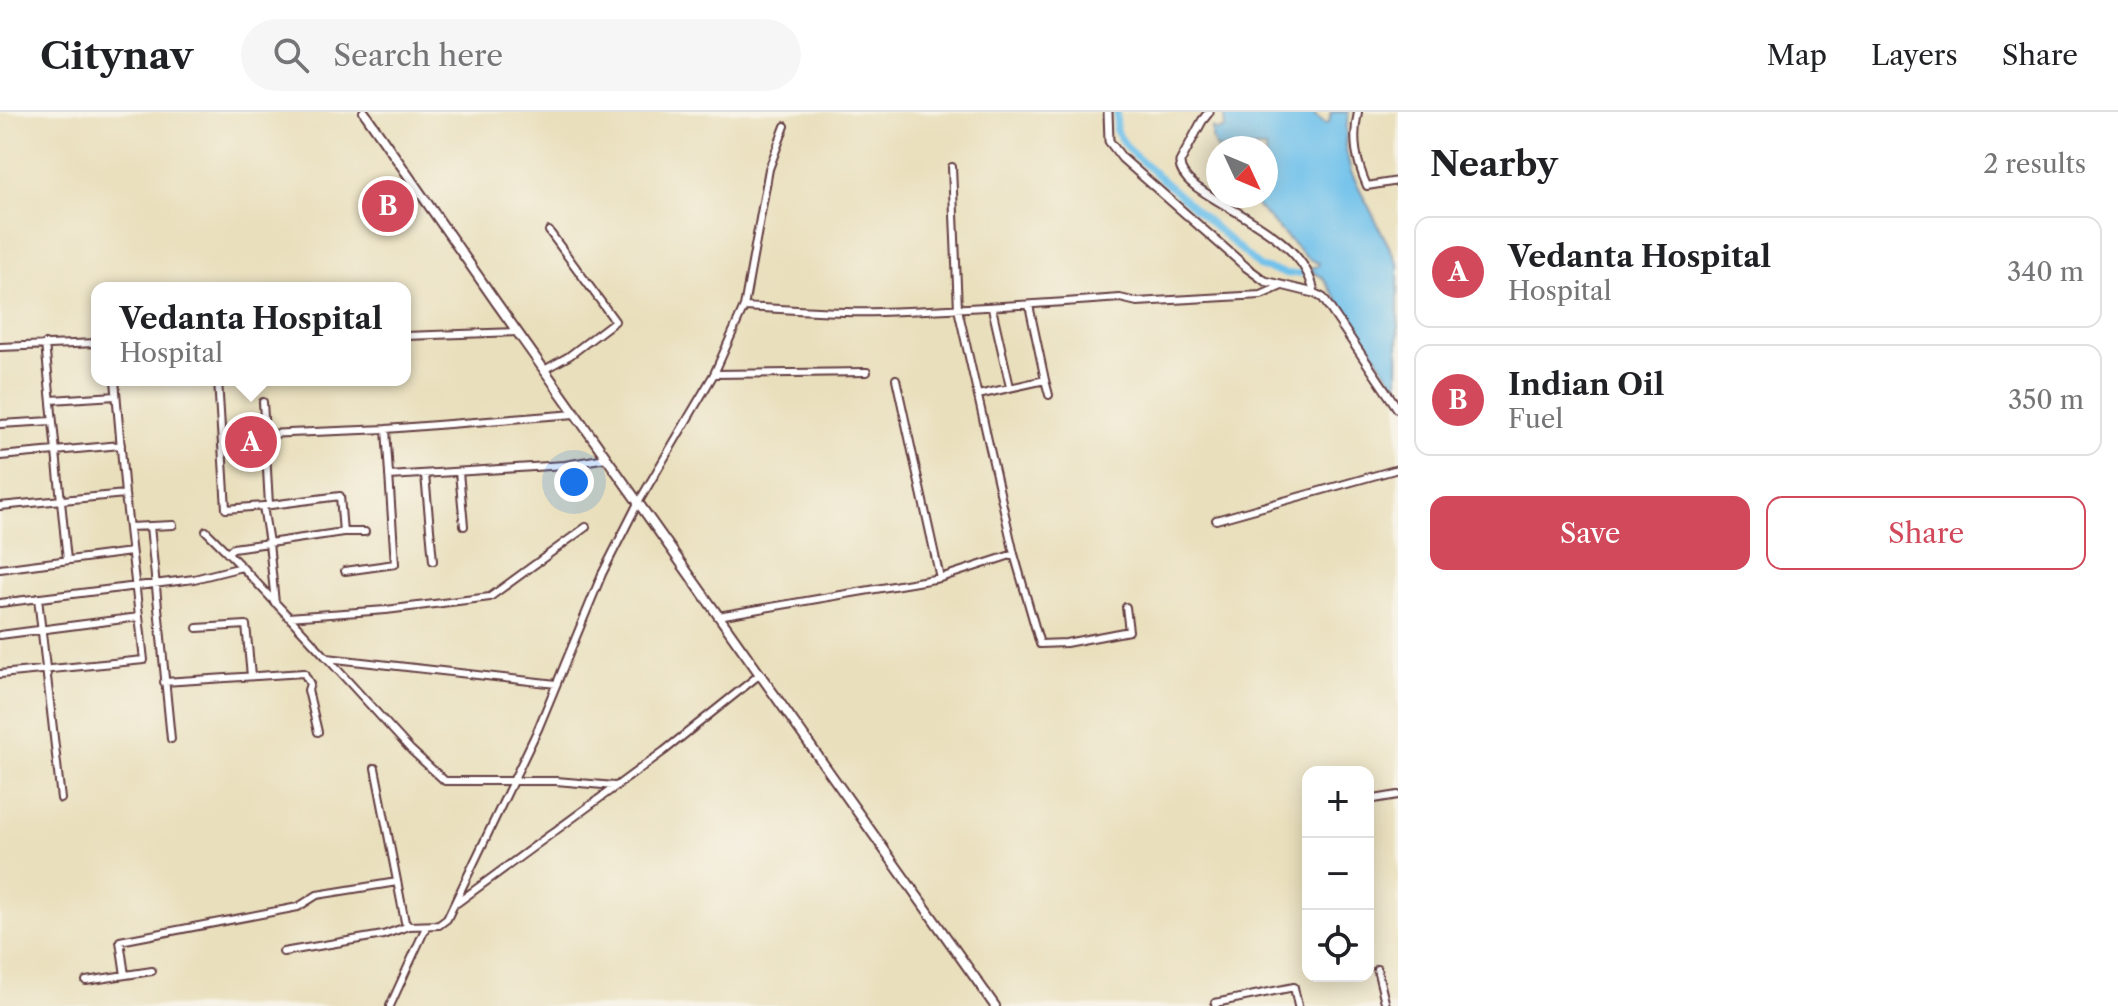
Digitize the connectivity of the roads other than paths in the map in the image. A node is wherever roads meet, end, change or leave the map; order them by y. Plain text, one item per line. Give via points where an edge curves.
1 (364, 112) edge
2 (1108, 112) edge
3 (1355, 113) edge
4 (1206, 115) edge
5 (785, 126) dead end
6 (952, 167) dead end
7 (1398, 181) edge
8 (549, 231) dead end
9 (1282, 286) junction
10 (1314, 293) junction
11 (1029, 305) junction
12 (744, 307) junction
13 (992, 308) junction
14 (958, 309) junction
15 (517, 332) junction
16 (411, 336) edge
17 (91, 343) edge
18 (45, 344) junction
19 (0, 347) edge
20 (544, 370) junction
21 (867, 372) dead end
22 (714, 374) junction
23 (896, 379) dead end
24 (1045, 380) junction
25 (115, 386) edge
26 (218, 386) edge
27 (1010, 387) junction
28 (978, 395) junction
29 (1049, 395) dead end
30 (116, 396) junction
31 (51, 400) junction
32 (263, 402) dead end
33 (1398, 409) edge
34 (575, 414) junction
35 (52, 421) junction
36 (0, 424) edge
37 (386, 429) junction
38 (265, 434) junction
39 (121, 445) junction
40 (55, 451) junction
41 (0, 456) edge
42 (606, 458) junction
43 (1398, 469) edge
44 (459, 472) junction
45 (425, 475) junction
46 (389, 476) junction
47 (125, 494) junction
48 (59, 501) junction
49 (638, 503) junction
50 (266, 505) junction
51 (0, 506) edge
52 (1216, 520) dead end
53 (173, 525) dead end
54 (150, 526) junction
55 (464, 526) dead end
56 (129, 527) junction
57 (586, 527) dead end
58 (206, 531) dead end
59 (343, 532) junction
60 (365, 532) dead end
61 (269, 543) junction
62 (131, 552) junction
63 (227, 553) junction
64 (1014, 554) junction
65 (67, 560) junction
66 (433, 561) dead end
67 (242, 567) junction
68 (0, 569) edge
69 (345, 571) dead end
70 (940, 578) junction
71 (156, 583) junction
72 (135, 585) junction
73 (38, 598) junction
74 (0, 603) edge
75 (275, 603) junction
76 (1126, 607) dead end
77 (718, 616) junction
78 (139, 617) junction
79 (288, 617) junction
80 (197, 628) dead end
81 (41, 629) junction
82 (0, 635) edge
83 (327, 658) junction
84 (46, 670) junction
85 (0, 674) edge
86 (759, 675) junction
87 (251, 676) junction
88 (164, 682) junction
89 (556, 684) junction
90 (318, 732) dead end
91 (171, 739) dead end
92 (375, 768) dead end
93 (512, 783) junction
94 (615, 786) junction
95 (1398, 795) edge
96 (61, 799) dead end
97 (1374, 799) edge
98 (397, 882) junction
99 (454, 905) junction
100 (409, 926) junction
101 (426, 927) junction
102 (283, 952) dead end
103 (1377, 969) dead end
104 (152, 971) dead end
105 (125, 975) junction
106 (86, 981) dead end
107 (390, 1006) edge
108 (995, 1006) edge
109 (1216, 1006) edge
110 (1298, 1006) edge
111 (1386, 1006) edge

1 - 15 main road
2 - 9 street via 1109,141 1122,158 1246,267
3 - 7 street via 1356,151 1367,186
4 - 10 street via 1180,170 1203,193 1258,223 1292,251 1308,271
5 - 12 street via 769,169
6 - 14 street
8 - 20 street via 615,321
9 - 10 street
9 - 11 street via 1261,295
10 - 33 street via 1332,309
11 - 13 street
11 - 24 street
12 - 14 street
12 - 22 street
13 - 14 street
13 - 27 street
14 - 28 street
15 - 16 street
15 - 20 main road
17 - 18 street
18 - 19 street
18 - 31 street
20 - 34 main road
21 - 22 street
22 - 49 street
23 - 70 street
24 - 27 street
24 - 29 street
25 - 30 street
26 - 50 street via 226,509
27 - 28 street
28 - 64 street
30 - 31 street
30 - 39 street
31 - 35 street
32 - 38 street
34 - 37 street
34 - 42 main road
35 - 36 street
35 - 40 street
37 - 38 street
37 - 46 street
38 - 50 street
39 - 40 street
39 - 47 street
40 - 41 street
40 - 48 street
42 - 44 street
42 - 49 main road
43 - 52 street
44 - 45 street
44 - 55 street
45 - 46 street
45 - 66 street
46 - 69 street via 395,564
47 - 48 street
47 - 56 street
48 - 51 street
48 - 65 street
49 - 77 main road
49 - 89 street
50 - 59 street via 340,496
50 - 61 street
53 - 54 street
54 - 56 street
54 - 71 street
56 - 62 street
57 - 79 street via 490,597
58 - 63 street
59 - 60 street
59 - 61 street
61 - 63 street
61 - 75 street
62 - 65 street
62 - 72 street
63 - 67 street
64 - 70 street
64 - 76 street via 1040,644 1129,631
65 - 68 street
67 - 71 street
67 - 75 street
70 - 77 street
71 - 72 street
71 - 88 street
72 - 73 street
72 - 78 street
73 - 74 street
73 - 81 street
75 - 79 street
77 - 86 main road
78 - 81 street
78 - 84 street via 144,660
79 - 83 street
80 - 87 street via 246,625
81 - 82 street
81 - 84 street
83 - 89 street
83 - 93 street via 445,781
84 - 85 street
84 - 96 street
86 - 94 street
86 - 108 main road
87 - 88 street
87 - 90 street via 304,673
88 - 91 street
89 - 93 street
92 - 98 street
93 - 94 street
93 - 99 street
94 - 99 street
95 - 97 street
98 - 100 street
98 - 105 street via 120,941
99 - 101 street via 447,919
100 - 101 street
100 - 102 street
101 - 107 street
103 - 111 street
104 - 105 street
105 - 106 street
109 - 110 street via 1294,987

